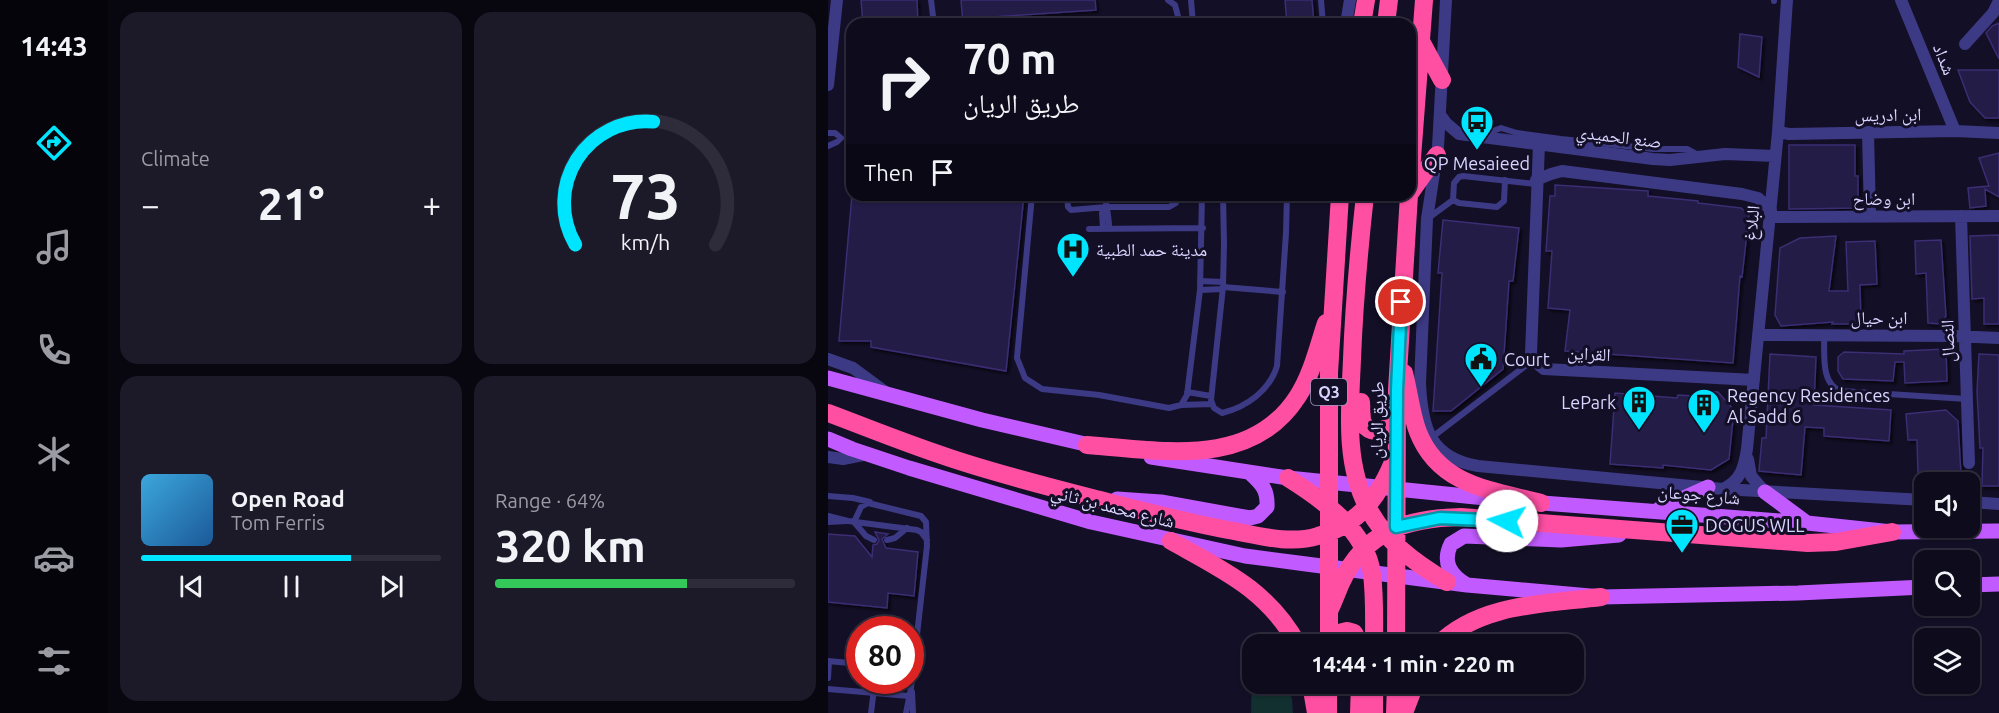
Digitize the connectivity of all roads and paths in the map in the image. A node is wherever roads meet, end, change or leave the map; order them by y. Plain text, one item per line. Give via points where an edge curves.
1 (837, 0) edge
2 (931, 0) edge
3 (1168, 0) edge
4 (1191, 0) edge
5 (1321, 0) edge
6 (1350, 0) edge
7 (1364, 0) edge
8 (1389, 0) edge
9 (1424, 0) edge
10 (1446, 0) edge
11 (1787, 0) edge
12 (1901, 0) edge
13 (1999, 1) edge
14 (933, 18) edge
15 (1178, 18) edge
16 (1192, 18) edge
17 (1322, 18) edge
18 (1356, 18) edge
19 (1358, 18) edge
20 (1387, 18) edge
21 (1422, 43) junction
22 (1965, 44) dead end
23 (1442, 80) junction
24 (828, 85) edge
25 (1416, 114) edge
26 (1441, 116) junction
27 (1956, 131) junction
28 (1778, 132) junction
29 (1868, 132) junction
30 (828, 133) edge
31 (1459, 134) junction
32 (1999, 134) edge
33 (1480, 137) junction
34 (1539, 144) junction
35 (828, 146) edge
36 (1438, 151) junction
37 (1701, 156) junction
38 (1775, 156) junction
39 (1505, 180) junction
40 (1536, 182) junction
41 (1416, 185) edge
42 (1453, 200) junction
43 (1031, 201) edge
44 (1068, 201) edge
45 (1106, 201) edge
46 (1176, 201) edge
47 (1202, 201) edge
48 (1223, 201) edge
49 (1287, 201) edge
50 (1340, 201) edge
51 (1364, 201) edge
52 (1410, 201) edge
53 (1106, 207) junction
54 (1770, 213) junction
55 (1870, 216) junction
56 (1961, 216) junction
57 (1999, 216) edge
58 (1427, 219) junction
59 (1362, 220) junction
60 (1106, 228) junction
61 (1203, 228) junction
62 (1089, 229) dead end
63 (1200, 281) junction
64 (1223, 286) junction
65 (1200, 290) junction
66 (1283, 292) junction
67 (1333, 301) junction
68 (1758, 335) junction
69 (1824, 335) junction
70 (1965, 336) junction
71 (1999, 338) edge
72 (1399, 348) junction
73 (828, 359) edge
74 (1533, 360) junction
75 (828, 378) edge
76 (1754, 380) junction
77 (1187, 392) junction
78 (891, 395) junction
79 (1211, 396) junction
80 (1968, 399) junction
81 (1212, 404) junction
82 (1181, 405) junction
83 (828, 413) edge
84 (1396, 420) junction
85 (1431, 438) junction
86 (828, 439) edge
87 (1087, 445) junction
88 (1747, 449) junction
89 (868, 454) junction
90 (828, 457) edge
91 (1969, 463) dead end
92 (1250, 473) junction
93 (1288, 478) junction
94 (1330, 483) junction
95 (1359, 486) junction
96 (1715, 488) junction
97 (1388, 489) junction
98 (1765, 492) junction
99 (828, 496) edge
100 (1090, 497) junction
101 (1914, 499) edge
102 (871, 502) junction
103 (1541, 502) junction
104 (1980, 503) edge
105 (1999, 504) edge
106 (1329, 506) junction
107 (1367, 507) junction
108 (1657, 510) junction
109 (828, 516) edge
110 (851, 521) junction
111 (828, 522) edge
112 (1807, 523) junction
113 (1347, 524) junction
114 (907, 528) junction
115 (1999, 531) edge
116 (1329, 532) junction
117 (1646, 532) junction
118 (1892, 532) junction
119 (1392, 535) junction
120 (874, 540) dead end
121 (887, 540) dead end
122 (927, 540) junction
123 (1171, 541) junction
124 (1364, 550) junction
125 (1330, 567) junction
126 (1349, 570) junction
127 (1372, 572) junction
128 (1396, 574) junction
129 (1447, 582) junction
130 (1999, 584) edge
131 (1467, 585) junction
132 (1980, 585) edge
133 (1914, 587) edge
134 (1601, 597) junction
135 (1330, 609) junction
136 (918, 616) edge
137 (1290, 634) edge
138 (1330, 634) edge
139 (1338, 634) edge
140 (1354, 634) edge
141 (1374, 634) edge
142 (1396, 634) edge
143 (1451, 634) edge
144 (829, 661) edge
145 (846, 663) edge
146 (828, 678) edge
147 (828, 689) edge
148 (846, 691) edge
149 (873, 694) edge
150 (885, 694) edge
151 (911, 694) edge
152 (1313, 694) edge
153 (1328, 694) edge
154 (1360, 694) edge
155 (1374, 694) edge
156 (1396, 694) edge
157 (1411, 694) edge
158 (909, 696) joint
159 (871, 713) edge
160 (906, 713) edge
161 (913, 713) edge
162 (1316, 713) edge
163 (1328, 713) edge
164 (1359, 713) edge
165 (1374, 713) edge
166 (1395, 713) edge
167 (1404, 713) edge

1 - 24 street
2 - 14 lane
3 - 15 lane via 1175,5
4 - 16 lane
5 - 17 lane
6 - 18 street
7 - 19 highway
8 - 20 highway
9 - 21 highway
10 - 23 street
11 - 28 street, البلاغ
12 - 27 street, شداد
13 - 22 street
21 - 23 highway
21 - 25 highway
23 - 26 street
26 - 31 street
26 - 36 street
27 - 29 street, ابن ادريس
27 - 32 street, ابن ادريس
28 - 29 street, ابن ادريس
28 - 38 street, البلاغ
29 - 55 street
30 - 35 lane via 841,138
31 - 33 street, صنع الحميدي
31 - 36 street
33 - 34 street, صنع الحميدي
33 - 37 lane via 1501,128 1517,134 1654,149 1687,148
34 - 37 street, صنع الحميدي via 1662,160
34 - 40 street
36 - 41 highway
36 - 58 street
37 - 38 street, صنع الحميدي
38 - 54 street, البلاغ
39 - 40 lane
39 - 42 lane via 1459,177 1454,183
39 - 42 lane via 1504,201 1497,207
40 - 54 street via 1562,171 1742,194 1758,198
40 - 74 street
42 - 58 lane
43 - 82 lane via 1017,358 1025,378 1036,387 1049,390 1169,408
44 - 53 lane via 1071,210
45 - 53 lane
46 - 53 lane via 1169,207
47 - 61 lane
48 - 64 lane
49 - 66 lane
50 - 67 highway, Q3
51 - 59 highway
52 - 72 highway, طريق الريان
53 - 60 lane via 1102,213
54 - 55 street, ابن وضاح
54 - 68 street, البلاغ
55 - 56 street, ابن وضاح
56 - 57 street, ابن وضاح
56 - 70 street, النصال
58 - 85 street via 1420,383 1421,410
59 - 84 highway via 1365,316 1360,417 1365,427 1375,432
59 - 95 highway via 1351,394 1353,464
60 - 61 lane
60 - 62 lane
61 - 63 lane
63 - 64 lane
63 - 65 lane
64 - 65 lane
64 - 66 lane
64 - 79 lane
65 - 77 lane
66 - 81 lane via 1277,366 1270,382 1230,411 1219,412
67 - 87 highway via 1298,396 1271,426 1256,436 1230,447 1204,451
67 - 94 highway, Q3
68 - 69 street, ابن حيال
68 - 76 street, البلاغ
69 - 70 street, ابن حيال
69 - 80 lane via 1827,376 1834,388
70 - 71 street, ابن حيال
70 - 80 street, النصال
72 - 84 highway, طريق الريان
72 - 103 highway via 1417,429 1431,457 1461,480
73 - 78 street via 853,368
74 - 76 street, القراين via 1544,369
74 - 85 lane
75 - 78 main road
76 - 88 street, البلاغ
77 - 79 lane
77 - 82 lane
78 - 87 main road
79 - 81 lane
80 - 91 street, النصال
81 - 82 lane
83 - 100 highway via 948,457
84 - 97 highway, طريق الريان via 1396,455
85 - 96 street, شارع جوعان via 1440,450 1461,463
86 - 89 main road, شارع محمد بن ثاني
87 - 92 main road
88 - 96 street, البلاغ via 1740,476 1730,485
88 - 98 street, البلاغ via 1751,476
89 - 90 street via 843,459
89 - 123 main road, شارع محمد بن ثاني via 1091,522
92 - 93 main road
92 - 100 main road via 1265,487 1268,507 1250,518 1161,502
93 - 94 main road
93 - 106 highway
94 - 95 main road
94 - 106 highway, Q3
95 - 97 main road
95 - 107 highway
96 - 98 street, شارع جوعان
96 - 108 main road
97 - 103 main road, شارع جوعان
97 - 107 highway
97 - 119 highway, طريق الريان
98 - 101 street, شارع جوعان
98 - 112 main road
99 - 102 lane
100 - 116 highway via 1186,522 1284,539
102 - 110 lane via 861,507
102 - 122 lane via 921,516 926,522
103 - 108 main road, شارع جوعان
104 - 105 street
106 - 113 highway
106 - 116 highway, Q3
107 - 113 highway
107 - 119 highway
108 - 112 main road, شارع جوعان
109 - 110 lane
110 - 111 lane
110 - 114 lane
110 - 120 lane
112 - 118 main road, شارع جوعان
113 - 116 highway
113 - 124 highway
114 - 121 lane
114 - 122 lane via 921,532
115 - 118 main road, شارع جوعان
116 - 125 highway, Q3
117 - 118 highway via 1808,543
117 - 119 highway via 1461,517 1420,520
117 - 131 main road via 1561,540 1464,536 1451,544 1446,560 1452,573
119 - 124 highway
119 - 128 highway, طريق الريان
119 - 129 highway via 1414,561
122 - 136 lane
123 - 125 main road, شارع محمد بن ثاني
123 - 137 highway via 1241,580 1263,598
124 - 126 highway
124 - 127 highway
125 - 126 main road, شارع محمد بن ثاني
125 - 135 highway, Q3
126 - 127 main road, شارع محمد بن ثاني
126 - 135 highway
127 - 128 main road, شارع محمد بن ثاني
127 - 141 highway
128 - 129 main road
128 - 142 highway, طريق الريان
129 - 131 main road
130 - 132 main road
131 - 134 main road
133 - 134 main road
134 - 143 highway via 1504,609 1473,620
135 - 138 highway, Q3
139 - 140 highway
144 - 145 lane
144 - 146 lane
147 - 148 lane
149 - 159 lane
150 - 158 lane
151 - 161 lane
152 - 162 highway
153 - 163 highway
154 - 164 highway
155 - 165 highway
156 - 166 highway
157 - 167 highway
158 - 160 lane

